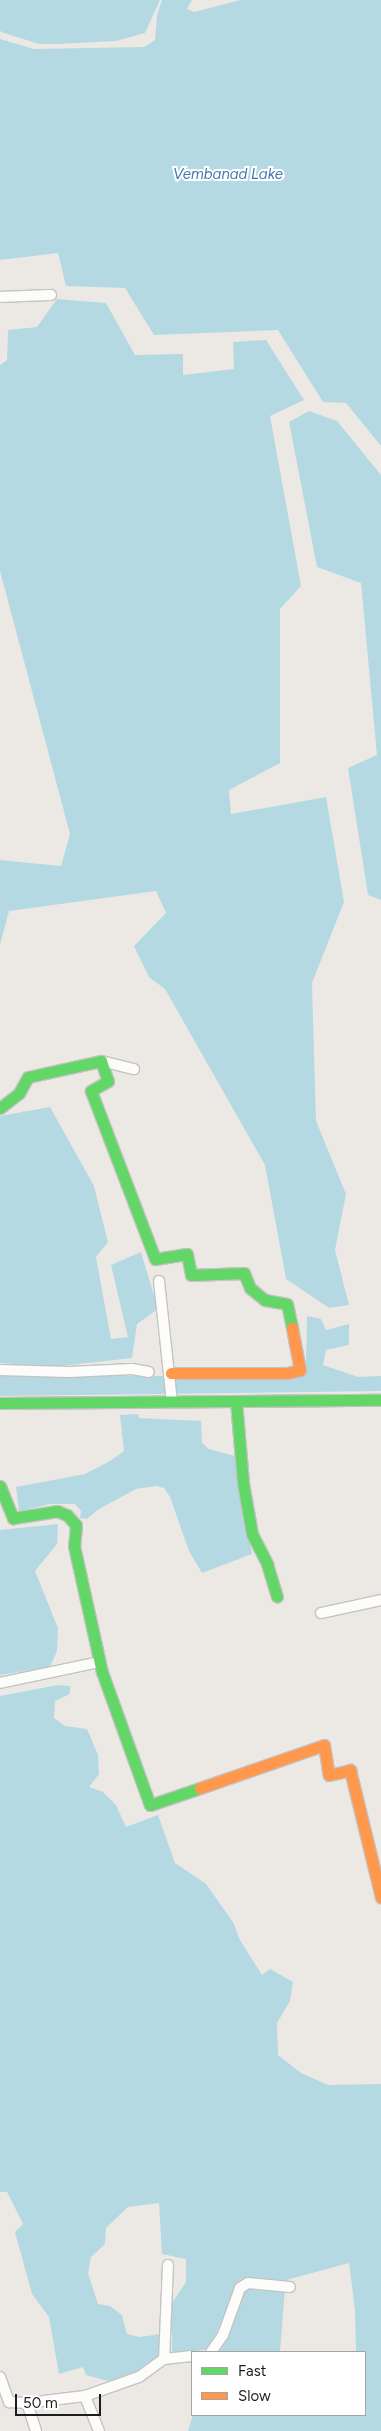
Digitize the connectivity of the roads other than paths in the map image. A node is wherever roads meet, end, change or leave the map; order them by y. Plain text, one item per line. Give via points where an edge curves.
1 (51, 295) dead end
2 (0, 297) edge
3 (101, 1061) junction
4 (134, 1068) dead end
5 (0, 1108) edge
6 (159, 1281) dead end
7 (0, 1370) edge
8 (149, 1372) dead end
9 (171, 1373) junction
10 (381, 1400) edge
11 (236, 1401) junction
12 (172, 1402) junction
13 (0, 1403) edge
14 (0, 1486) edge
15 (277, 1596) dead end
16 (381, 1600) edge
17 (321, 1613) dead end
18 (100, 1662) junction
19 (0, 1683) edge
20 (381, 1897) edge
21 (168, 2265) dead end
22 (290, 2287) dead end
23 (212, 2351) edge
24 (191, 2356) edge
25 (164, 2359) junction
26 (0, 2377) edge
27 (85, 2396) junction
28 (27, 2403) junction
29 (36, 2431) edge
30 (99, 2431) edge

1 - 2 street
3 - 4 street
3 - 5 street via 28,1077 19,1093
3 - 9 street via 108,1080 91,1091 155,1259 187,1254 191,1275 244,1273 250,1288 265,1300 287,1304 300,1370 287,1373
6 - 9 street
7 - 8 street via 69,1372 132,1369
9 - 12 street
10 - 11 street
11 - 12 street
11 - 15 street via 243,1483 252,1534 258,1554 267,1564
12 - 13 street
14 - 18 street via 13,1518 57,1511 67,1515 76,1525 74,1546
16 - 17 street
18 - 19 street
18 - 20 street via 150,1805 324,1745 329,1775 350,1770
21 - 25 street
22 - 23 street via 248,2284 240,2288 222,2335
24 - 25 street
25 - 27 street via 139,2377
26 - 28 street via 9,2402
27 - 28 street
27 - 30 street
28 - 29 street

